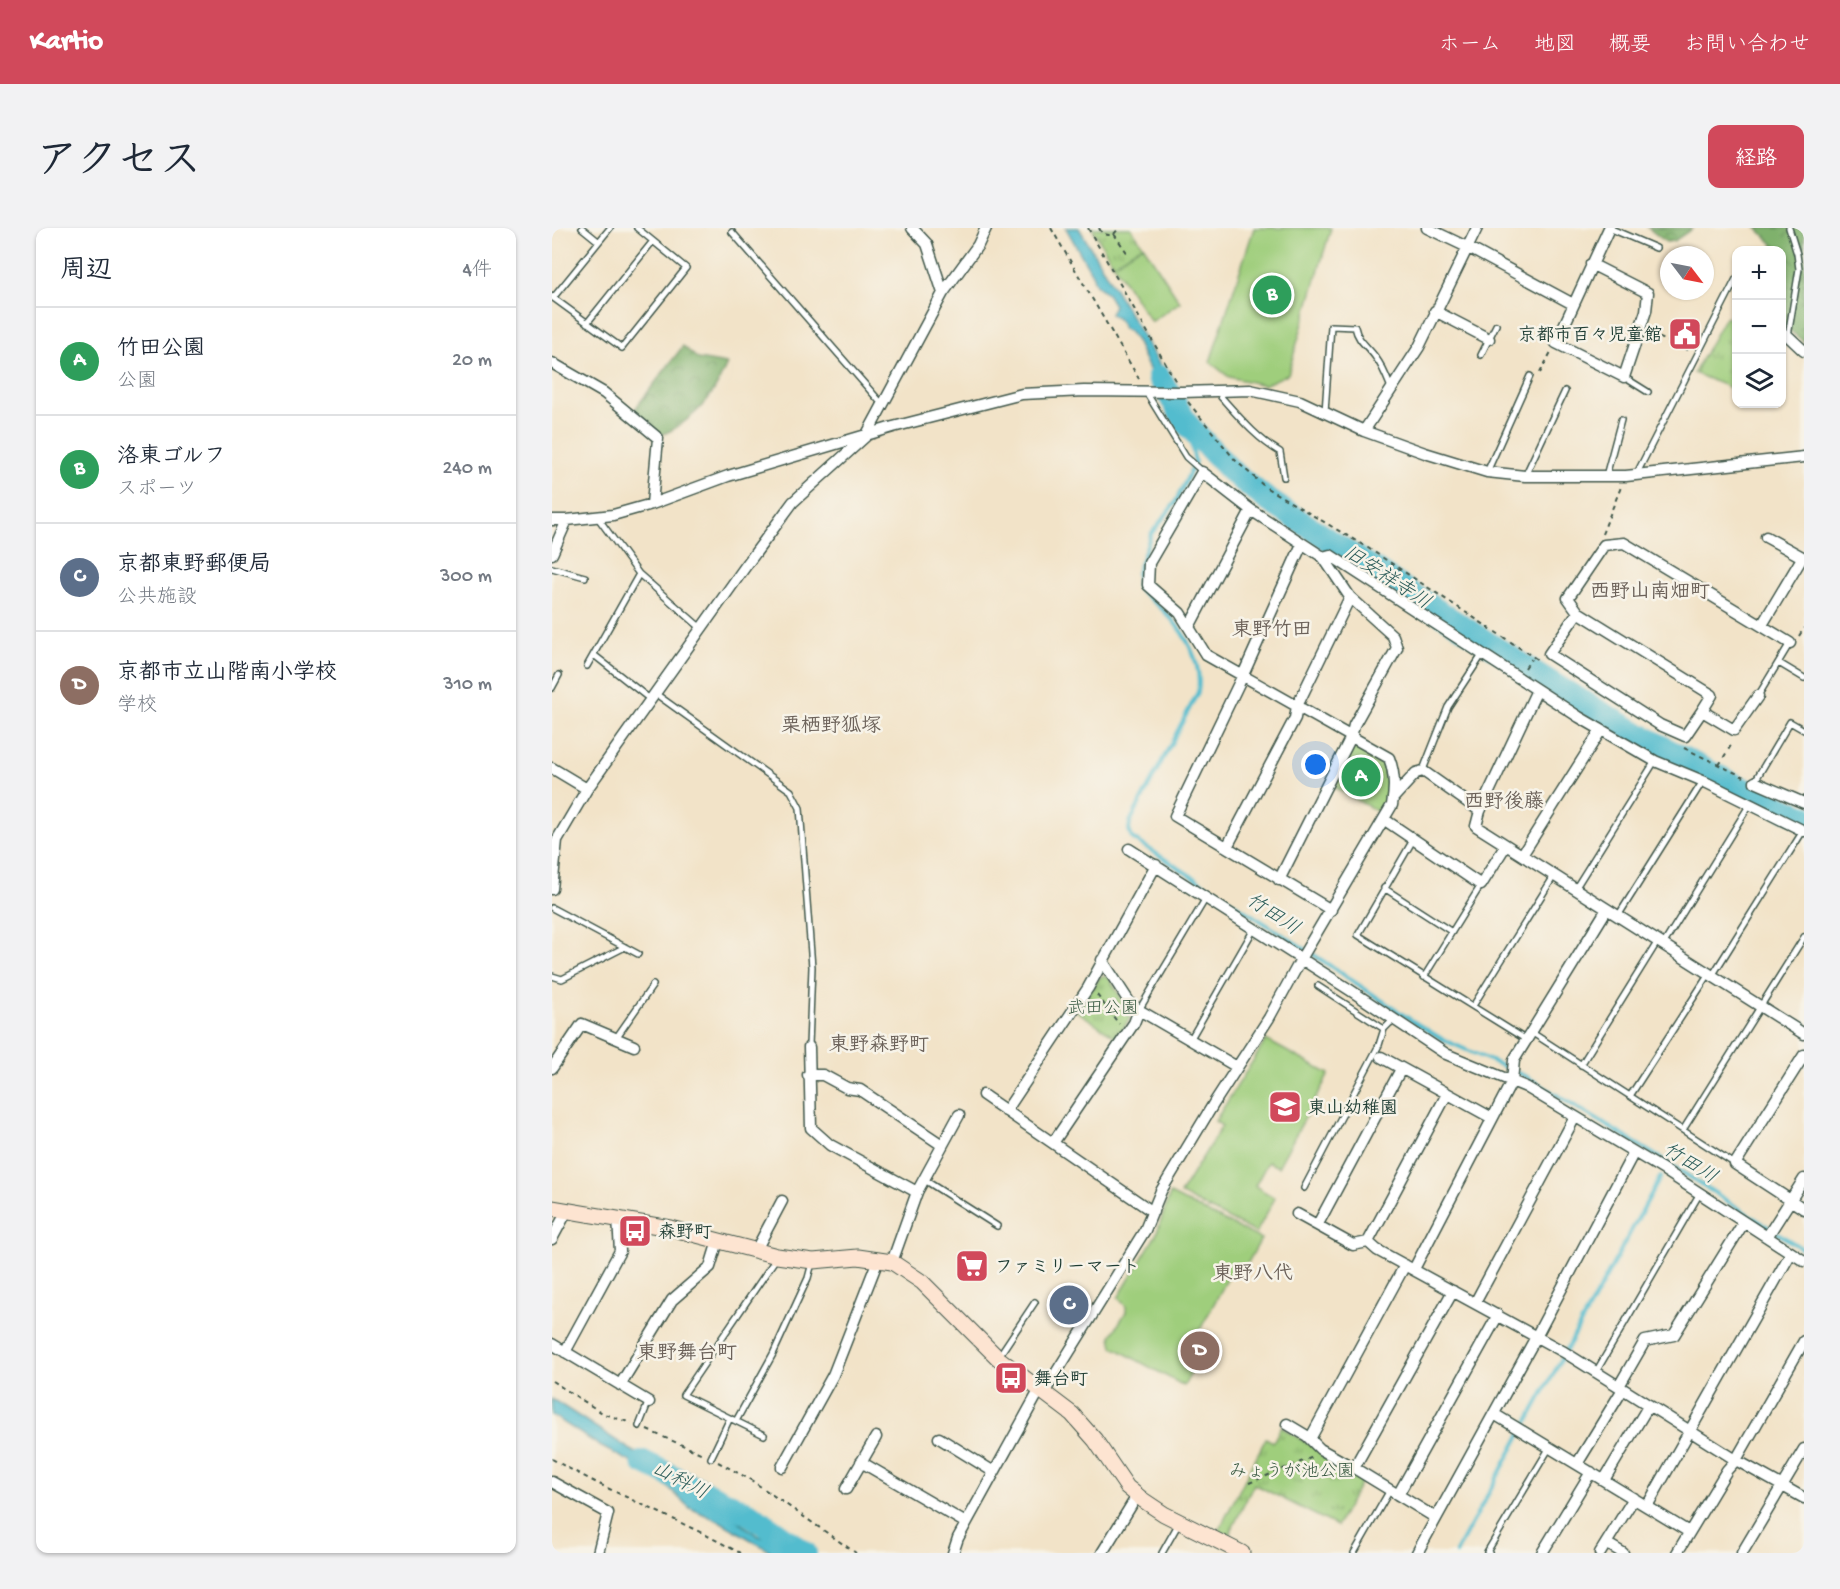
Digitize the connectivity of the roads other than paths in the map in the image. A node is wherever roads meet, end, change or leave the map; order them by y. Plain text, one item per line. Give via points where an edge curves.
1 (582, 228) edge
2 (610, 228) edge
3 (638, 228) edge
4 (912, 228) edge
5 (986, 228) edge
6 (1427, 228) edge
7 (1477, 228) edge
8 (1609, 228) edge
9 (1789, 228) edge
10 (732, 232) dead end
11 (598, 241) junction
12 (653, 241) junction
13 (1467, 247) junction
14 (1656, 248) dead end
15 (1591, 264) junction
16 (1732, 290) edge
17 (943, 292) junction
18 (553, 297) edge
19 (1573, 304) junction
20 (1436, 311) junction
21 (588, 323) junction
22 (1496, 325) dead end
23 (1786, 328) edge
24 (1786, 334) edge
25 (1489, 339) junction
26 (1804, 351) edge
27 (1481, 355) dead end
28 (552, 363) edge
29 (1530, 376) road end
30 (1623, 377) junction
31 (1391, 388) junction
32 (1220, 391) junction
33 (1565, 391) dead end
34 (1146, 392) junction
35 (1648, 392) dead end
36 (884, 405) junction
37 (1325, 412) junction
38 (1621, 420) dead end
39 (1364, 431) junction
40 (866, 436) junction
41 (1804, 457) edge
42 (1200, 470) junction
43 (1487, 472) junction
44 (1631, 475) junction
45 (1525, 476) junction
46 (1606, 476) junction
47 (1284, 477) dead end
48 (652, 504) junction
49 (1251, 510) junction
50 (598, 518) junction
51 (552, 520) edge
52 (567, 520) junction
53 (1766, 537) dead end
54 (1302, 544) junction
55 (552, 554) edge
56 (1323, 557) junction
57 (1803, 558) edge
58 (552, 568) edge
59 (639, 574) junction
60 (585, 577) dead end
61 (1350, 597) junction
62 (1578, 612) junction
63 (1762, 625) junction
64 (1189, 627) junction
65 (701, 628) junction
66 (1790, 643) joint
67 (594, 655) junction
68 (1482, 655) junction
69 (1779, 663) junction
70 (587, 666) dead end
71 (559, 675) dead end
72 (1243, 675) junction
73 (1804, 678) edge
74 (552, 688) edge
75 (1536, 690) junction
76 (1758, 696) joint
77 (653, 697) junction
78 (1297, 706) junction
79 (1702, 711) junction
80 (1601, 730) junction
81 (1804, 730) edge
82 (1351, 737) junction
83 (1655, 761) junction
84 (552, 768) edge
85 (1423, 771) junction
86 (1703, 781) junction
87 (1755, 782) joint
88 (587, 789) junction
89 (1394, 797) junction
90 (1804, 803) edge
91 (1750, 804) junction
92 (1480, 811) junction
93 (1385, 820) junction
94 (1804, 831) edge
95 (554, 839) edge
96 (1413, 840) junction
97 (1506, 845) junction
98 (1227, 847) junction
99 (1129, 849) dead end
100 (1522, 855) junction
101 (1156, 865) junction
102 (1554, 876) junction
103 (1279, 880) junction
104 (1481, 885) junction
105 (1384, 888) junction
106 (552, 889) edge
107 (1575, 889) junction
108 (1206, 898) junction
109 (552, 908) edge
110 (1607, 909) junction
111 (1330, 910) junction
112 (1618, 916) junction
113 (1255, 928) junction
114 (1452, 932) junction
115 (1804, 936) edge
116 (1661, 943) junction
117 (625, 947) junction
118 (638, 954) dead end
119 (1303, 957) junction
120 (1102, 960) junction
121 (1711, 975) junction
122 (552, 976) edge
123 (1424, 977) junction
124 (653, 986) dead end
125 (1318, 986) dead end
126 (1473, 1006) junction
127 (1760, 1006) junction
128 (1139, 1010) junction
129 (1393, 1020) junction
130 (1384, 1029) junction
131 (1804, 1034) edge
132 (1527, 1035) junction
133 (615, 1039) junction
134 (1190, 1040) junction
135 (634, 1046) dead end
136 (809, 1047) joint
137 (1804, 1055) edge
138 (1381, 1056) dead end
139 (1581, 1065) junction
140 (1237, 1067) junction
141 (552, 1068) edge
142 (1401, 1068) junction
143 (808, 1075) junction
144 (1512, 1078) junction
145 (1447, 1094) junction
146 (983, 1095) dead end
147 (1630, 1096) junction
148 (1006, 1111) junction
149 (959, 1115) dead end
150 (1575, 1117) junction
151 (1492, 1118) junction
152 (1683, 1130) junction
153 (1053, 1143) junction
154 (942, 1145) junction
155 (1634, 1152) junction
156 (1735, 1164) junction
157 (923, 1179) junction
158 (1804, 1179) edge
159 (1304, 1188) dead end
160 (917, 1192) junction
161 (1700, 1193) junction
162 (1791, 1200) junction
163 (782, 1201) dead end
164 (1804, 1209) edge
165 (560, 1210) edge
166 (1153, 1212) junction
167 (1297, 1214) dead end
168 (618, 1220) junction
169 (1744, 1222) junction
170 (1318, 1224) junction
171 (997, 1226) dead end
172 (1771, 1232) junction
173 (552, 1239) edge
174 (718, 1241) junction
175 (1368, 1242) junction
176 (756, 1250) junction
177 (1791, 1252) junction
178 (777, 1256) junction
179 (813, 1261) junction
180 (885, 1261) junction
181 (1804, 1261) edge
182 (1409, 1267) junction
183 (1452, 1291) junction
184 (1035, 1302) dead end
185 (1475, 1303) junction
186 (1498, 1316) junction
187 (1536, 1337) junction
188 (1804, 1341) edge
189 (552, 1344) edge
190 (565, 1352) junction
191 (998, 1358) junction
192 (1596, 1372) junction
193 (620, 1385) junction
194 (1621, 1387) junction
195 (1041, 1392) junction
196 (649, 1402) joint
197 (1649, 1405) junction
198 (1494, 1414) junction
199 (733, 1420) junction
200 (1287, 1424) dead end
201 (639, 1426) dead end
202 (1690, 1429) junction
203 (764, 1435) dead end
204 (876, 1437) dead end
205 (939, 1438) dead end
206 (1310, 1439) junction
207 (1550, 1447) junction
208 (1804, 1449) edge
209 (711, 1458) dead end
210 (1736, 1460) junction
211 (861, 1462) junction
212 (1577, 1464) junction
213 (782, 1467) dead end
214 (1354, 1468) junction
215 (994, 1472) junction
216 (1591, 1472) junction
217 (1604, 1480) junction
218 (552, 1482) edge
219 (1782, 1486) junction
220 (846, 1489) dead end
221 (1394, 1492) junction
222 (1137, 1496) junction
223 (1634, 1498) junction
224 (1804, 1498) edge
225 (1647, 1506) junction
226 (1436, 1518) junction
227 (1180, 1522) junction
228 (966, 1523) junction
229 (1689, 1532) junction
230 (1604, 1548) edge
231 (598, 1553) edge
232 (953, 1553) edge
233 (1102, 1553) edge
234 (1162, 1553) edge
235 (1242, 1553) edge
236 (1354, 1553) edge
237 (1417, 1553) edge
238 (1489, 1553) edge
239 (1542, 1553) edge
240 (1623, 1553) edge
241 (1677, 1553) edge
242 (1742, 1553) edge

1 - 11 lane
2 - 11 lane
3 - 12 lane
4 - 17 street via 927,244
5 - 17 street
6 - 13 street
7 - 13 street
8 - 14 lane
8 - 15 street
9 - 23 lane via 1799,269
10 - 36 lane
11 - 18 lane
12 - 21 lane
12 - 21 lane via 686,268 630,339 622,348
13 - 19 street
13 - 20 street
15 - 19 street
15 - 30 street via 1648,293 1646,311
16 - 44 lane
17 - 36 street
18 - 21 lane
19 - 30 street via 1556,343
20 - 25 street
20 - 31 street via 1419,347
22 - 25 lane
24 - 26 street
25 - 27 lane
28 - 48 street via 604,393 658,438
29 - 43 lane
30 - 35 lane
31 - 37 lane via 1376,356 1358,338 1355,327 1331,326
31 - 39 street
32 - 34 street
32 - 37 street via 1250,390 1300,401
32 - 47 lane via 1254,434 1280,452
33 - 45 lane
34 - 40 street via 1022,394
34 - 42 lane via 1186,457
36 - 40 street
37 - 39 street
38 - 46 lane
39 - 43 street
40 - 48 street via 728,476
40 - 65 street via 794,502
41 - 44 street
42 - 49 street
42 - 64 street via 1149,563 1148,585 1180,613
43 - 45 street
44 - 46 street
45 - 46 street
48 - 50 street
49 - 54 street
49 - 64 street
50 - 52 street
50 - 59 lane
51 - 52 street
52 - 55 street
53 - 57 street
54 - 56 street
54 - 72 street
56 - 61 street
56 - 68 street via 1330,555
57 - 63 street
58 - 60 lane
59 - 65 lane
59 - 67 lane
61 - 78 street
61 - 82 street via 1393,636 1396,648
62 - 63 street via 1568,598 1604,545 1624,543
62 - 79 street via 1712,694
62 - 79 street via 1549,654 1660,725 1685,736
63 - 66 street
64 - 72 street via 1206,655
65 - 77 street
66 - 69 lane
67 - 70 lane
67 - 77 lane
68 - 75 street
68 - 85 lane via 1448,707
69 - 73 lane
69 - 76 lane
71 - 74 lane
72 - 78 street
72 - 98 street via 1175,816
75 - 80 street
75 - 92 street
76 - 79 street via 1734,730
77 - 88 street
77 - 136 lane via 791,791 800,808 812,967
78 - 82 street
78 - 98 street via 1295,718
80 - 83 street
80 - 100 street
81 - 87 lane via 1790,722
82 - 89 street via 1389,758
82 - 103 street
83 - 86 street
83 - 107 lane
84 - 88 street
85 - 89 street via 1416,773
85 - 92 street
86 - 91 street
86 - 112 lane
87 - 90 street
88 - 95 street
89 - 93 street
91 - 94 street
91 - 116 lane
92 - 97 street via 1476,826
93 - 96 street
93 - 111 street
94 - 121 lane
95 - 106 street
96 - 104 street
96 - 105 lane
97 - 100 street
97 - 104 street
98 - 103 street
99 - 101 street
100 - 102 street
101 - 108 street
101 - 120 street
102 - 107 street
102 - 126 lane
103 - 111 street
104 - 114 lane
105 - 114 lane
105 - 123 lane via 1358,935
107 - 110 street
108 - 113 street
108 - 128 lane
109 - 117 lane
110 - 112 street
110 - 132 street
111 - 119 street
112 - 116 street
113 - 119 street
113 - 134 lane
114 - 123 lane
115 - 127 lane
116 - 121 street
116 - 139 lane
117 - 118 lane
117 - 122 lane via 562,979
119 - 129 street
119 - 140 street
120 - 128 street via 1130,1003
120 - 148 street via 1088,988
121 - 127 street
121 - 147 lane
123 - 126 lane
124 - 133 lane
125 - 130 lane
126 - 132 lane
127 - 131 street
127 - 152 lane
128 - 134 street
128 - 153 street
129 - 130 lane
129 - 144 street via 1446,1054
130 - 159 lane
132 - 139 lane
132 - 144 street via 1514,1060
133 - 135 street
133 - 141 street via 582,1024
134 - 140 street
136 - 143 street
137 - 156 street
138 - 142 street
139 - 147 lane
140 - 166 street via 1161,1191
142 - 145 street
142 - 170 street
143 - 154 street via 823,1074 847,1088 860,1090
143 - 160 street via 811,1128 830,1145
144 - 150 street
144 - 151 street
145 - 151 street
145 - 175 street
146 - 148 street
147 - 152 lane
148 - 153 street
149 - 154 street
150 - 155 street
150 - 185 street
151 - 182 street
152 - 156 lane
153 - 166 street
154 - 157 street
155 - 161 street
155 - 187 street
156 - 162 street
157 - 160 street
157 - 171 lane
158 - 162 street
160 - 180 street
161 - 169 street
161 - 192 lane
162 - 164 street
162 - 172 street
163 - 176 street
165 - 168 street
165 - 173 street
166 - 195 street
167 - 170 street
168 - 174 street
168 - 190 street via 620,1251
169 - 172 street
169 - 194 street via 1674,1335 1646,1341
170 - 175 street via 1353,1245
172 - 177 street
174 - 176 street
174 - 193 street via 710,1267 672,1300
175 - 182 street
176 - 178 street
177 - 181 street
177 - 202 street
178 - 179 street
178 - 199 lane via 683,1395
179 - 180 street via 858,1257
179 - 199 lane via 774,1354
180 - 191 street via 922,1282
180 - 213 street via 833,1375
182 - 183 street
182 - 206 street
183 - 185 street
183 - 214 street
184 - 191 lane
185 - 186 street
186 - 187 street
186 - 221 street
187 - 192 street
187 - 198 street
188 - 210 street
189 - 190 street
190 - 193 street
191 - 195 street
192 - 194 street
193 - 196 street
194 - 197 street
194 - 212 street
195 - 215 street
195 - 222 street via 1072,1414
196 - 201 lane
197 - 202 street
197 - 217 street
198 - 207 street
198 - 226 street
199 - 203 lane
199 - 209 lane
200 - 206 street
202 - 210 street
202 - 225 street
204 - 211 street
205 - 215 street
206 - 214 street
207 - 212 street
207 - 238 lane
208 - 219 street
210 - 219 street
210 - 229 street
211 - 220 street
211 - 228 street
212 - 216 street
214 - 221 street
215 - 228 street
216 - 217 street
216 - 239 street
217 - 223 street
218 - 231 street via 608,1513
219 - 224 street
219 - 242 street
221 - 226 street
221 - 236 lane
222 - 227 street
222 - 233 street
223 - 225 street
223 - 230 street
225 - 229 street
226 - 237 street
227 - 234 lane
227 - 235 street
228 - 232 street
229 - 241 street
230 - 240 street

